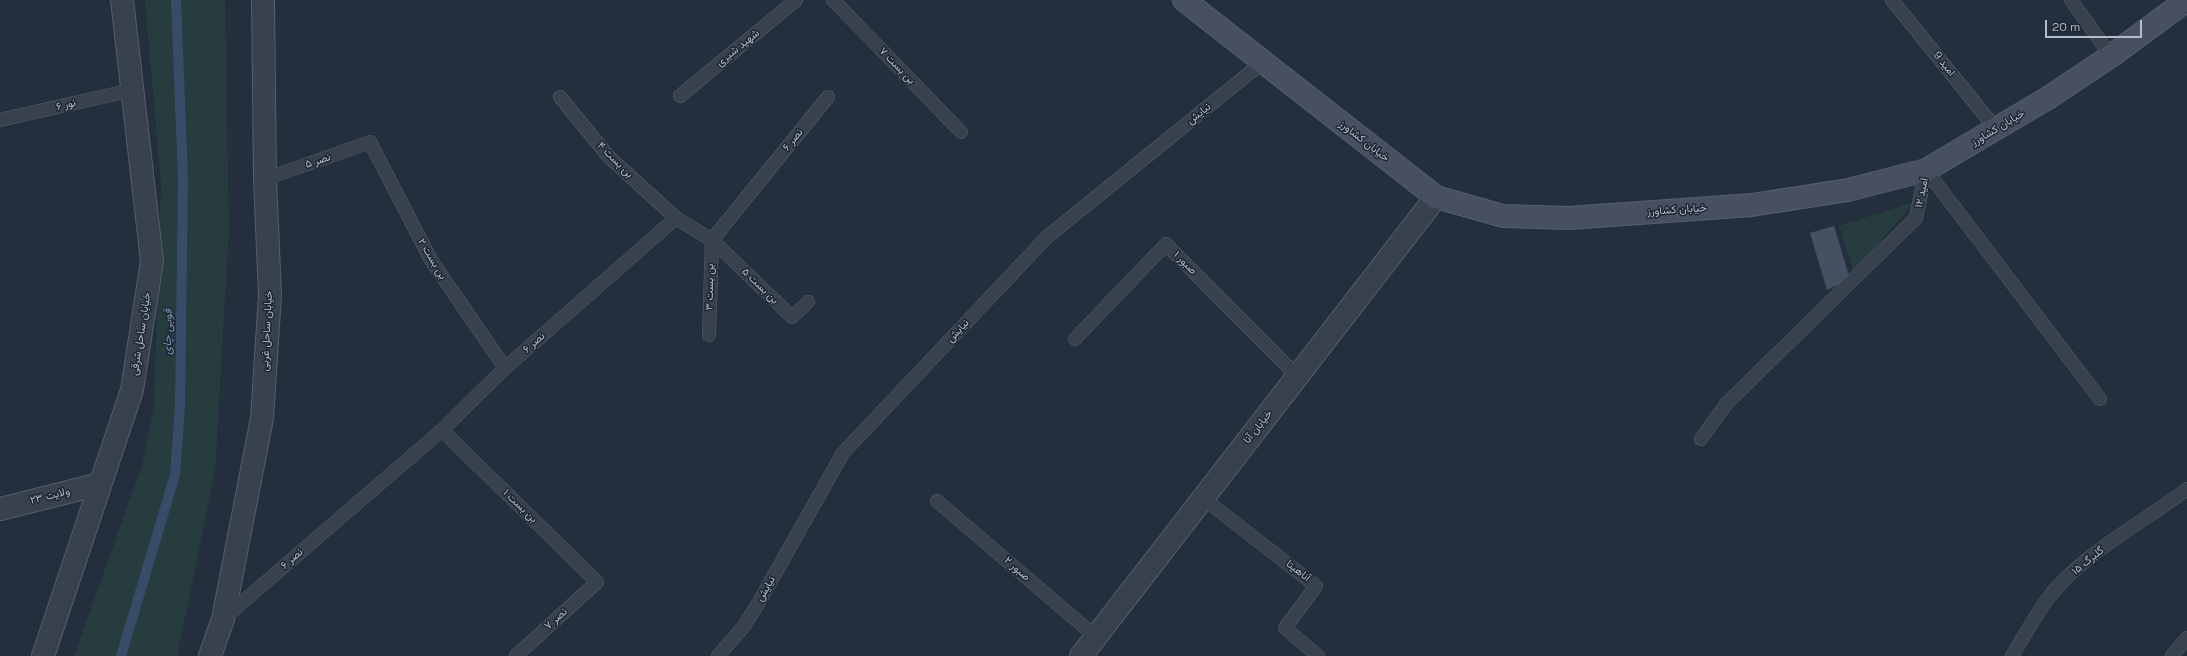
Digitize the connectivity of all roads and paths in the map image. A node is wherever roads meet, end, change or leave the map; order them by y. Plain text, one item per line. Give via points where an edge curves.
1 (122, 0) edge
2 (263, 0) edge
3 (796, 0) edge
4 (833, 0) edge
5 (1184, 0) edge
6 (1892, 0) edge
7 (2071, 0) edge
8 (2187, 0) edge
9 (2111, 56) junction
10 (1263, 62) junction
11 (132, 90) junction
12 (680, 96) dead end
13 (560, 97) dead end
14 (828, 97) dead end
15 (0, 120) edge
16 (1996, 129) junction
17 (961, 132) dead end
18 (370, 142) joint
19 (1926, 170) junction
20 (265, 179) junction
21 (1436, 197) junction
22 (676, 218) junction
23 (712, 240) junction
24 (808, 302) dead end
25 (709, 335) dead end
26 (1075, 339) dead end
27 (506, 368) junction
28 (1297, 376) junction
29 (2100, 399) dead end
30 (442, 430) junction
31 (1701, 439) dead end
32 (100, 484) junction
33 (2187, 489) edge
34 (1203, 498) junction
35 (938, 500) dead end
36 (0, 509) edge
37 (597, 582) joint
38 (223, 618) junction
39 (1096, 637) junction
40 (2187, 638) edge
41 (44, 656) edge
42 (210, 656) edge
43 (516, 656) edge
44 (718, 656) edge
45 (1081, 656) edge
46 (1318, 656) edge
47 (2012, 656) edge
48 (2172, 656) edge

1 - 11 street, خیابان ساحل شرقی
2 - 20 street, خیابان ساحل غربی
3 - 12 lane, شهید شیری
4 - 17 lane, بن بست ۷
5 - 10 main road, خیابان کشاورز
6 - 16 lane, امید 9
7 - 9 lane
8 - 9 main road, خیابان کشاورز
9 - 16 main road, خیابان کشاورز
10 - 21 main road, خیابان کشاورز
10 - 44 lane, نیایش via 1047,238 843,453 759,602 744,626
11 - 15 lane, نور ۶
11 - 32 street, خیابان ساحل شرقی via 152,261 132,390
13 - 22 lane, بن بست ۴ via 609,157
14 - 23 lane, نصر ۶
16 - 19 main road, خیابان کشاورز
18 - 20 lane, نصر ۵
18 - 27 lane, بن بست ۲ via 431,260
19 - 21 main road, خیابان کشاورز via 1848,190 1752,205 1569,218 1503,216
19 - 29 lane, امید ۱۲
19 - 31 lane, امید ۱۲ via 1916,218 1726,404
20 - 38 street, خیابان ساحل غربی via 270,295 262,418
21 - 28 street, خیابان آنا
22 - 23 lane
22 - 27 lane, نصر ۶
23 - 24 lane, بن بست ۵ via 792,317
23 - 25 lane, بن بست ۳
26 - 28 lane, صبور ۱ via 1166,244
27 - 30 lane, نصر ۶
28 - 34 street, خیابان آنا
30 - 37 lane, بن بست ۱
30 - 38 lane, نصر ۶
32 - 36 street, ولایت ۲۳
32 - 41 street, خیابان ساحل شرقی
33 - 47 lane, گلبرگ ۱۵ via 2091,557 2068,577 2046,601
34 - 39 street, خیابان آنا
34 - 46 lane, آناهیتا via 1316,586 1285,628
35 - 39 lane, صبور ۲
37 - 43 lane, نصر ۷
38 - 42 street, خیابان ساحل غربی
39 - 45 street, خیابان آنا
40 - 48 lane

